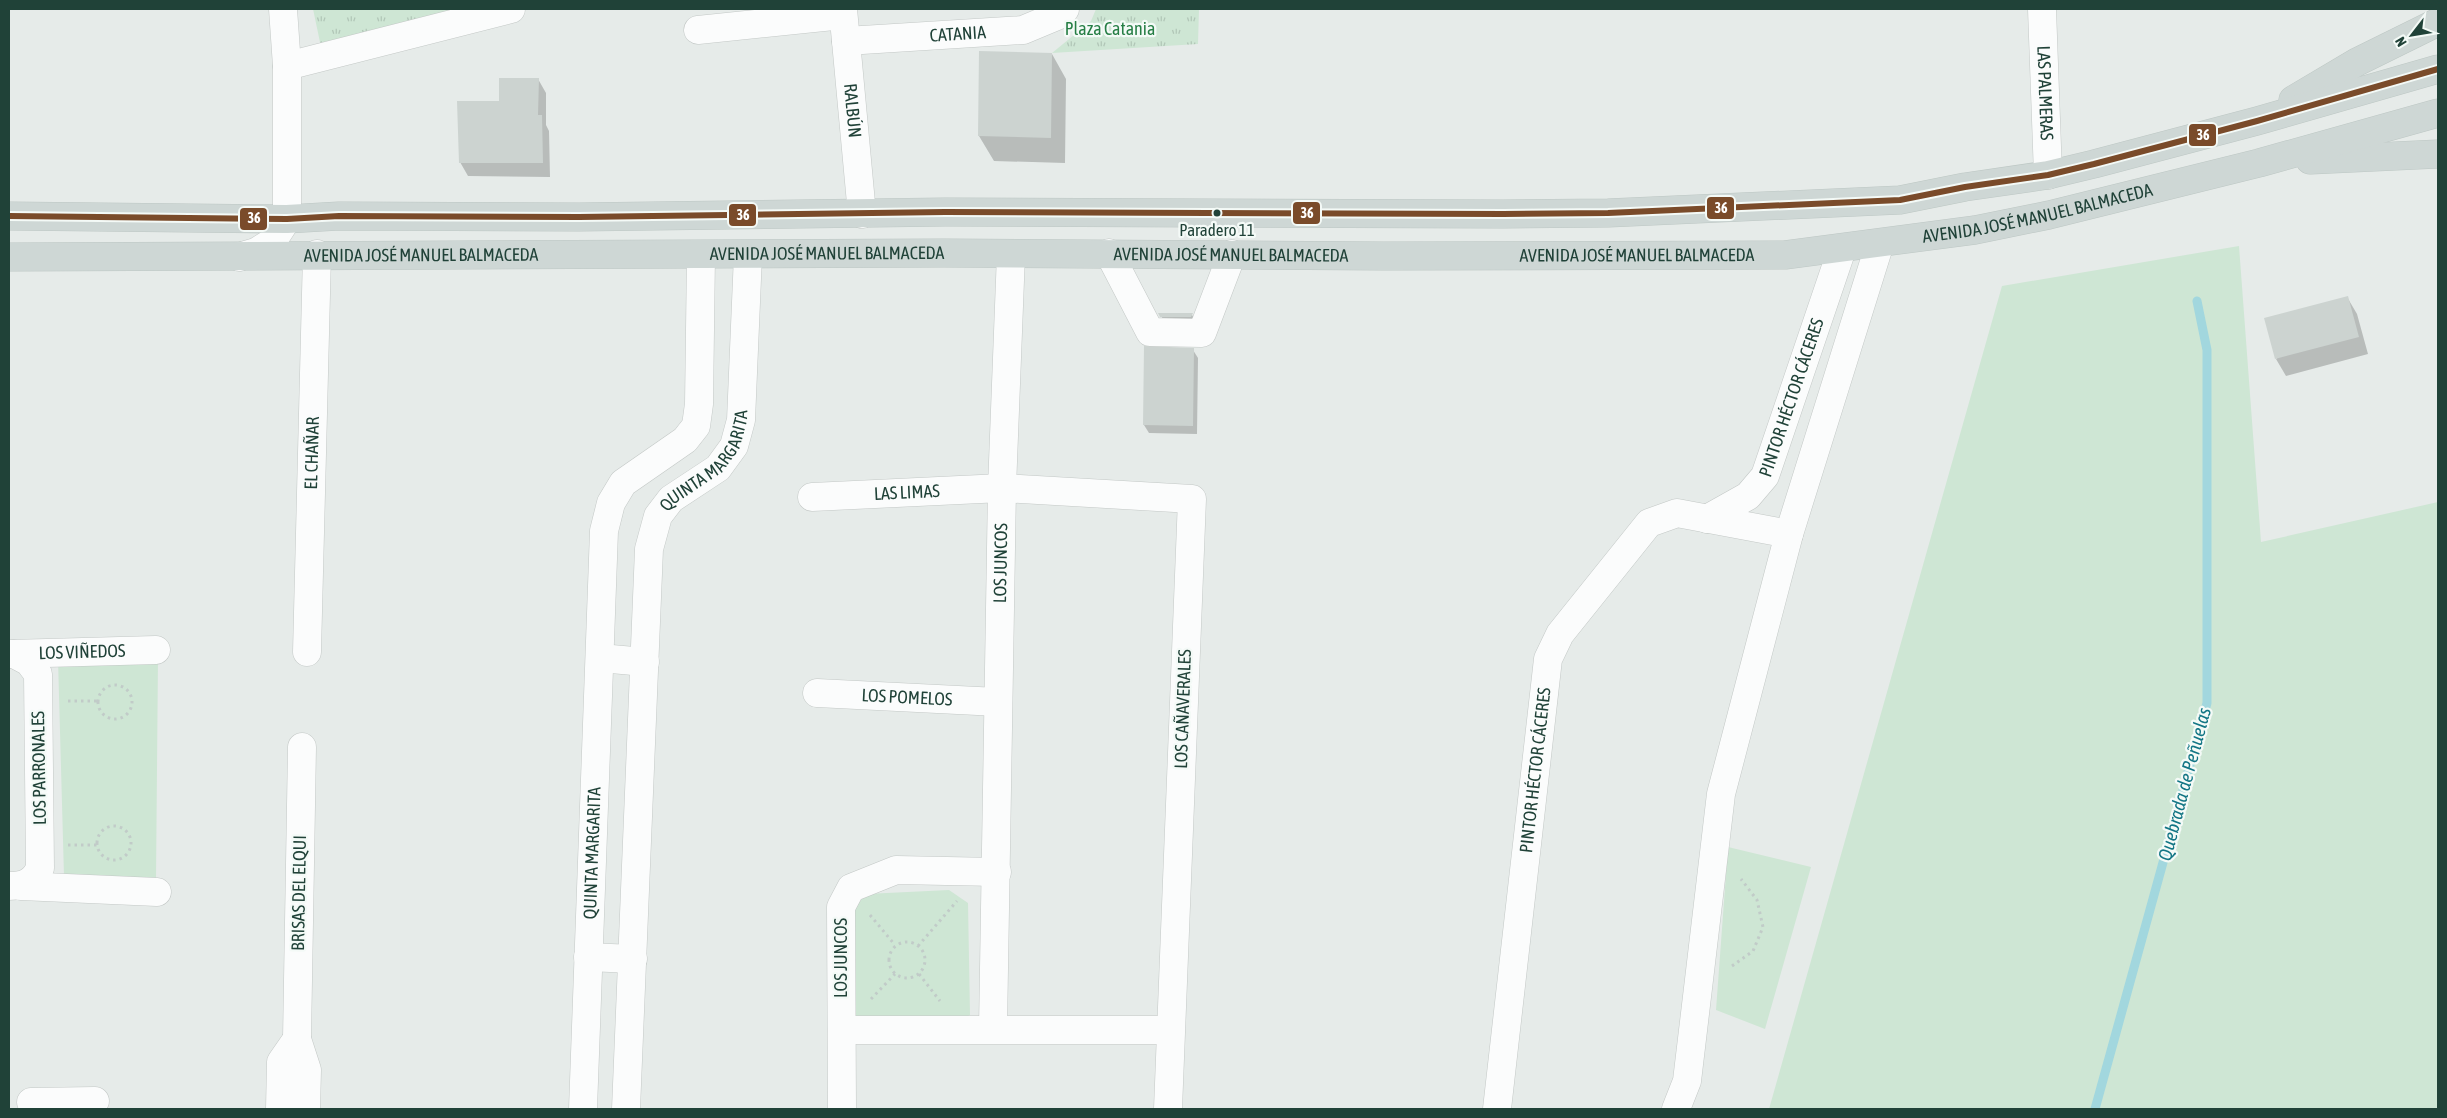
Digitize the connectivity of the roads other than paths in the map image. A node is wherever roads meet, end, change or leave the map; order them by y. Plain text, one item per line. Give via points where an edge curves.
1 (283, 9) edge
2 (511, 9) edge
3 (1065, 9) edge
4 (2042, 9) edge
5 (843, 12) edge
6 (2438, 22) edge
7 (698, 30) dead end
8 (846, 42) junction
9 (287, 66) junction
10 (2438, 69) edge
11 (2438, 113) edge
12 (2257, 121) junction
13 (2438, 154) edge
14 (2259, 163) junction
15 (2048, 176) junction
16 (862, 214) junction
17 (9, 216) edge
18 (287, 219) junction
19 (1880, 243) junction
20 (1842, 250) junction
21 (1109, 253) junction
22 (317, 254) junction
23 (1011, 254) junction
24 (1232, 254) junction
25 (701, 255) junction
26 (748, 255) junction
27 (9, 257) edge
28 (235, 258) junction
29 (1002, 488) junction
30 (812, 497) dead end
31 (1707, 518) junction
32 (1789, 534) junction
33 (156, 650) dead end
34 (307, 652) dead end
35 (11, 654) edge
36 (600, 658) junction
37 (645, 662) junction
38 (817, 693) dead end
39 (998, 702) junction
40 (302, 747) dead end
41 (989, 872) junction
42 (15, 886) edge
43 (157, 892) dead end
44 (588, 957) junction
45 (633, 959) junction
46 (994, 1029) junction
47 (842, 1030) junction
48 (1170, 1030) junction
49 (297, 1039) junction
50 (95, 1100) dead end
51 (31, 1102) dead end
52 (61, 1106) edge
53 (280, 1109) edge
54 (306, 1109) edge
55 (583, 1109) edge
56 (626, 1109) edge
57 (842, 1109) edge
58 (1168, 1109) edge
59 (1497, 1109) edge
60 (1676, 1109) edge

1 - 9 street
2 - 9 street
3 - 8 street, CATANIA via 1059,15 1023,30
4 - 15 street, LAS PALMERAS
5 - 7 street
5 - 8 street, RALBÚN
6 - 12 main road via 2357,62
8 - 16 street, RALBÚN
9 - 18 street
10 - 12 main road, AVENIDA JOSÉ MANUEL BALMACEDA
11 - 14 main road, AVENIDA JOSÉ MANUEL BALMACEDA
12 - 15 main road, AVENIDA JOSÉ MANUEL BALMACEDA
13 - 14 main road
14 - 19 main road, AVENIDA JOSÉ MANUEL BALMACEDA via 2049,215 1975,230
15 - 16 main road, AVENIDA JOSÉ MANUEL BALMACEDA via 1900,200 1608,213
16 - 18 main road, AVENIDA JOSÉ MANUEL BALMACEDA via 339,216
17 - 18 main road, AVENIDA JOSÉ MANUEL BALMACEDA
18 - 28 street via 272,242 256,252
19 - 20 main road, AVENIDA JOSÉ MANUEL BALMACEDA
19 - 32 street, PINTOR HÉCTOR CÁCERES
20 - 24 main road, AVENIDA JOSÉ MANUEL BALMACEDA via 1785,255
20 - 31 street, PINTOR HÉCTOR CÁCERES via 1765,476 1748,496
21 - 23 main road, AVENIDA JOSÉ MANUEL BALMACEDA
21 - 24 main road, AVENIDA JOSÉ MANUEL BALMACEDA
21 - 24 street via 1150,332 1202,333
22 - 25 main road, AVENIDA JOSÉ MANUEL BALMACEDA
22 - 28 main road, AVENIDA JOSÉ MANUEL BALMACEDA
22 - 34 street, EL CHAÑAR
23 - 26 main road, AVENIDA JOSÉ MANUEL BALMACEDA
23 - 29 street, LOS JUNCOS
25 - 26 main road, AVENIDA JOSÉ MANUEL BALMACEDA
25 - 36 street, QUINTA MARGARITA via 696,426 685,440 624,483 611,502 604,531
26 - 37 street, QUINTA MARGARITA via 741,420 734,446 718,468 671,499 658,516 649,549
27 - 28 main road, AVENIDA JOSÉ MANUEL BALMACEDA
29 - 30 street, LAS LIMAS
29 - 39 street, LOS JUNCOS
29 - 48 street, LOS CAÑAVERALES via 1192,499
31 - 32 street, PINTOR HÉCTOR CÁCERES
31 - 59 street, PINTOR HÉCTOR CÁCERES via 1677,513 1650,523 1560,634 1548,659
32 - 60 street, PINTOR HÉCTOR CÁCERES via 1721,794 1687,1081
33 - 35 street, LOS VIÑEDOS
35 - 42 street, LOS PARRONALES via 29,662 38,674 40,868 36,877
36 - 37 street
36 - 44 street, QUINTA MARGARITA
37 - 45 street, QUINTA MARGARITA
38 - 39 street, LOS POMELOS
39 - 41 street, LOS JUNCOS
40 - 49 street, BRISAS DEL ELQUI
41 - 46 street, LOS JUNCOS
41 - 47 street, LOS JUNCOS via 896,870 851,888 841,907
42 - 43 street, LOS PARRONALES
44 - 45 street
44 - 55 street, QUINTA MARGARITA
45 - 56 street, QUINTA MARGARITA
46 - 47 street
46 - 48 street
47 - 57 street, LOS JUNCOS
48 - 58 street, LOS CAÑAVERALES
49 - 53 street via 281,1062
49 - 54 street, BRISAS DEL ELQUI via 307,1070
50 - 52 street
51 - 52 street

